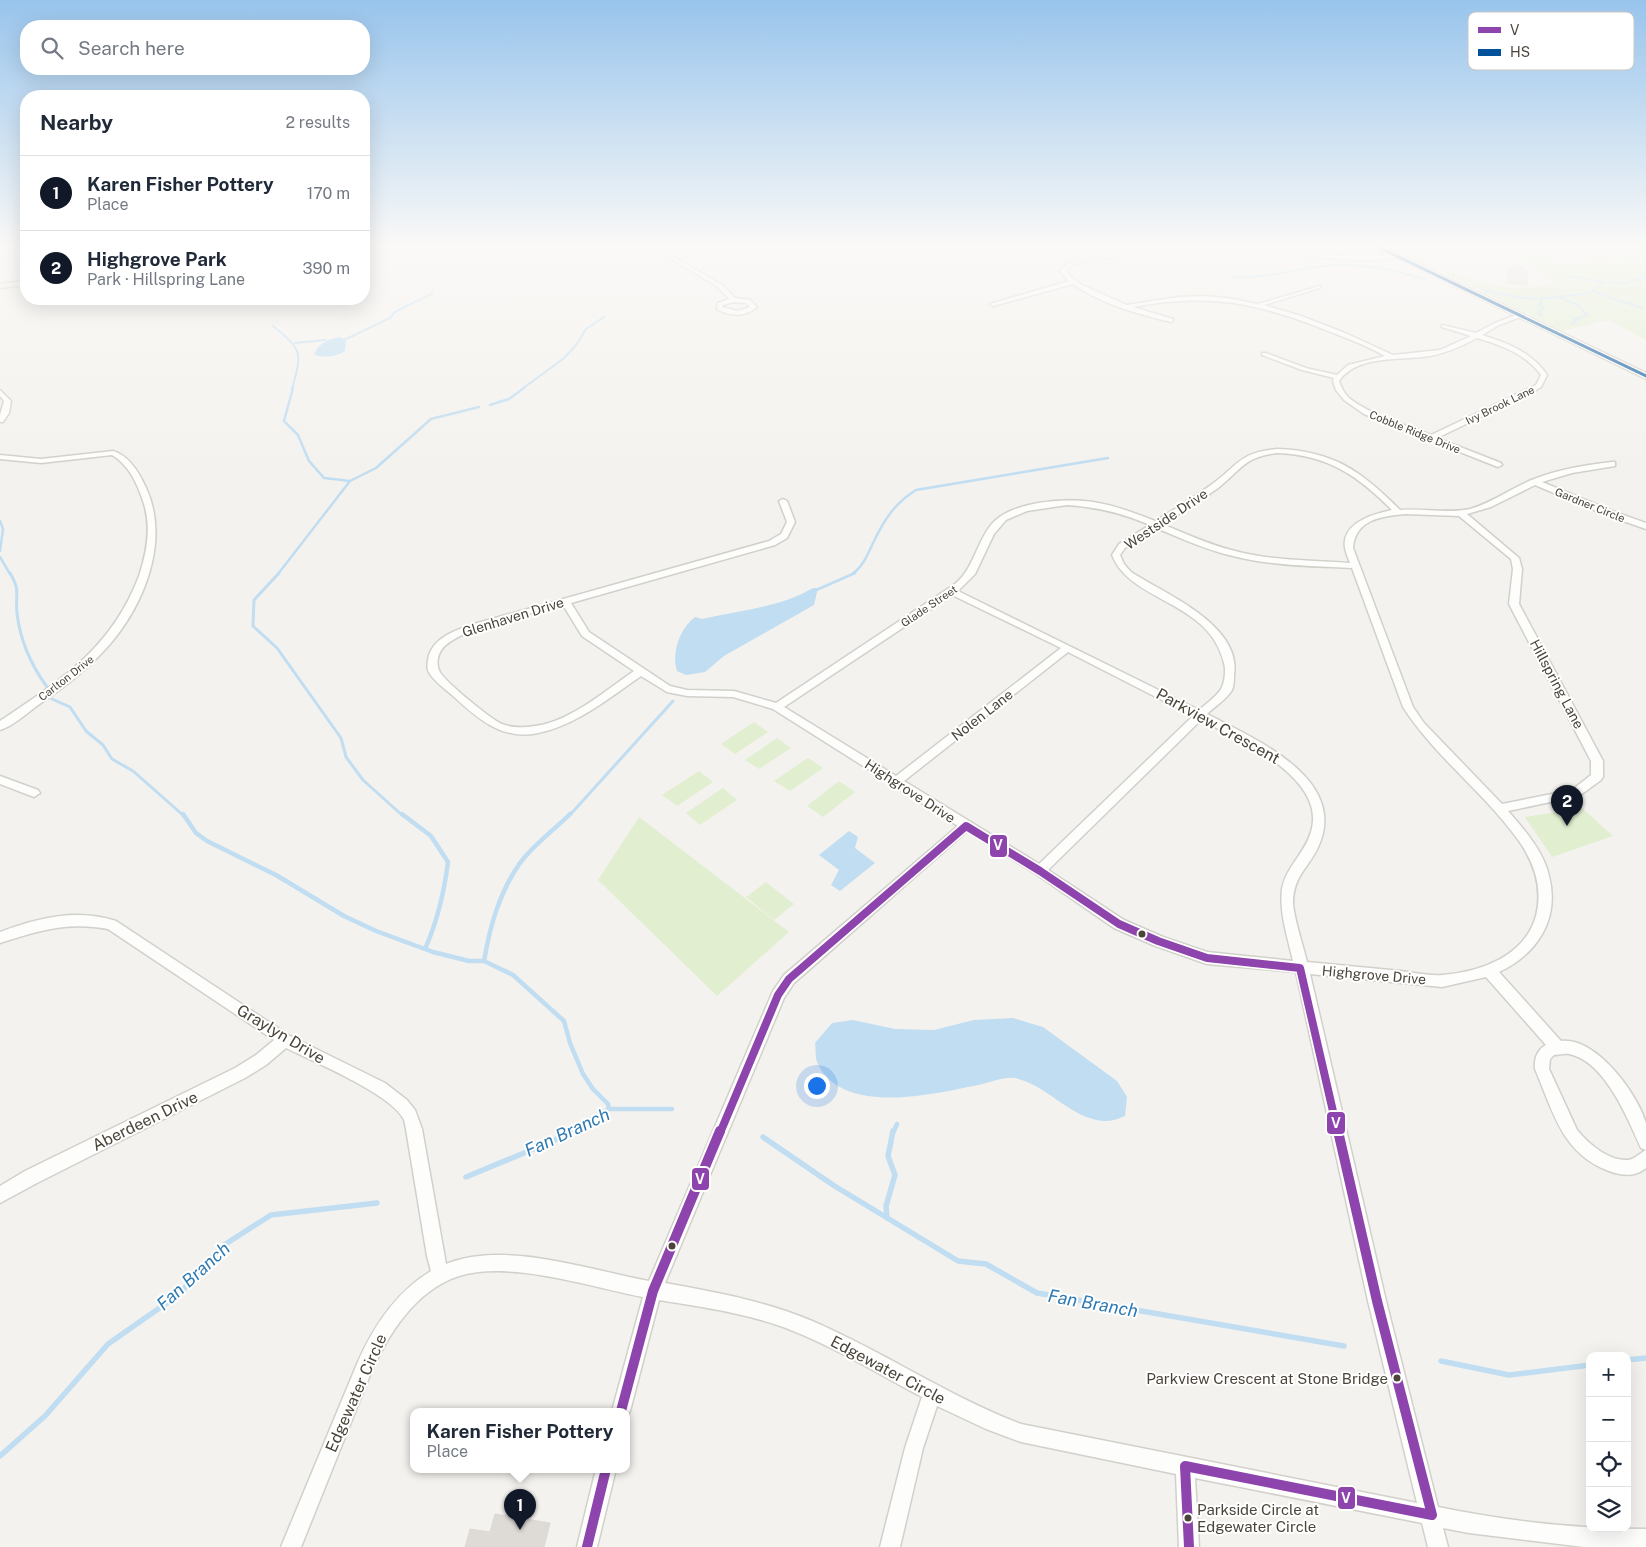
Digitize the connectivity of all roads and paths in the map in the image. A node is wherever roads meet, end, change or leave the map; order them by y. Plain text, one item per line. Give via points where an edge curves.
1 (1304, 320) edge
2 (1505, 320) edge
3 (1532, 320) edge
4 (1444, 326) dead end
5 (1476, 337) junction
6 (1264, 354) dead end
7 (1393, 358) junction
8 (1646, 376) edge
9 (1338, 377) junction
10 (0, 392) edge
11 (0, 420) edge
12 (1431, 438) junction
13 (0, 457) edge
14 (1612, 464) dead end
15 (1498, 465) dead end
16 (1535, 482) junction
17 (783, 501) dead end
18 (1398, 512) junction
19 (1461, 513) junction
20 (1157, 523) junction
21 (1646, 526) edge
22 (1355, 566) junction
23 (952, 592) junction
24 (564, 601) junction
25 (1068, 648) junction
26 (640, 672) junction
27 (777, 706) junction
28 (1201, 715) junction
29 (0, 726) edge
30 (0, 780) edge
31 (897, 781) junction
32 (34, 792) dead end
33 (1498, 809) junction
34 (966, 826) junction
35 (1040, 871) junction
36 (0, 938) edge
37 (1300, 968) junction
38 (1489, 971) junction
39 (285, 1040) junction
40 (1558, 1048) junction
41 (1646, 1143) edge
42 (1646, 1158) edge
43 (0, 1195) edge
44 (441, 1276) junction
45 (653, 1290) junction
46 (932, 1394) junction
47 (622, 1408) edge
48 (1185, 1466) junction
49 (605, 1473) edge
50 (1432, 1515) junction
51 (1646, 1539) edge
52 (291, 1547) edge
53 (586, 1547) edge
54 (890, 1547) edge
55 (1189, 1547) edge
56 (1438, 1547) edge

1 - 7 street
2 - 5 street
3 - 8 street
4 - 5 street
5 - 7 street via 1444,351
5 - 12 street, Ivy Brook Lane via 1531,360 1542,370 1543,381 1532,391
6 - 9 street
7 - 9 street via 1356,364
9 - 12 street, Cobble Ridge Drive via 1339,390 1353,404
10 - 11 street via 8,401
12 - 15 street, Cobble Ridge Drive
13 - 29 street, Carlton Drive via 41,461 113,453 127,463 139,482 151,509 152,527 143,579 125,620 109,641 73,676
14 - 16 street, Highgrove Drive via 1566,471
16 - 19 street, Highgrove Drive via 1483,508
16 - 21 street, Gardner Circle
17 - 24 street, Glenhaven Drive via 791,522 784,536 772,543
18 - 19 street, Highgrove Drive
18 - 20 street, Westside Drive via 1362,478 1341,465 1311,455 1284,452 1251,456 1214,486
18 - 22 street, Highgrove Drive via 1374,517 1352,529 1349,548
19 - 33 street, Hillspring Lane via 1515,558 1518,565 1512,594 1514,604 1597,761 1597,777 1575,793
20 - 22 street, Glade Street via 1234,554
20 - 23 street, Glade Street via 1098,504 1051,503 1017,511 1003,517 993,527 975,567
20 - 28 street, Westside Drive via 1122,546 1116,554 1128,574 1209,625 1230,657 1231,677 1227,689
22 - 33 street, Highgrove Drive via 1408,707 1420,725
23 - 25 street, Parkview Crescent
23 - 27 street, Glade Street
24 - 26 street, Highgrove Drive via 585,634
24 - 26 street, Glenhaven Drive via 458,633 433,652 430,663 434,673 499,726 534,730 562,722
25 - 28 street, Parkview Crescent
25 - 31 street, Nolen Lane
26 - 27 street, Highgrove Drive via 676,692 734,694
27 - 31 street, Highgrove Drive
28 - 35 street, Westside Drive
28 - 37 street, Parkview Crescent via 1280,759 1304,783 1316,805 1318,831 1313,845 1291,878 1287,904
30 - 32 street
31 - 34 street, Highgrove Drive
33 - 38 street, Highgrove Drive via 1526,842 1542,873 1545,898 1541,924 1532,943
34 - 35 street, Highgrove Drive
34 - 45 street via 789,979 778,995
35 - 37 street, Highgrove Drive via 1120,924 1158,941 1207,958
36 - 39 street, Graylyn Drive via 36,924 59,920 87,919 111,925
37 - 38 street, Highgrove Drive via 1442,981
37 - 50 street, Parkview Crescent via 1377,1301
38 - 40 street
39 - 43 street, Aberdeen Drive via 240,1073
39 - 44 street, Graylyn Drive via 380,1088 410,1115
40 - 41 street via 1582,1052 1607,1070
40 - 42 street via 1546,1052 1542,1069 1578,1144 1610,1164 1631,1167 1640,1165
44 - 45 street, Edgewater Circle via 467,1265 500,1264
44 - 52 street, Edgewater Circle via 403,1304 379,1336
45 - 46 street, Edgewater Circle via 700,1298 808,1328
45 - 47 street
46 - 48 street, Edgewater Circle via 965,1412 1021,1433
46 - 54 street via 914,1448
48 - 50 street, Edgewater Circle
48 - 55 street
49 - 53 street
50 - 51 street, Edgewater Circle via 1601,1539
50 - 56 street, Parkview Crescent

